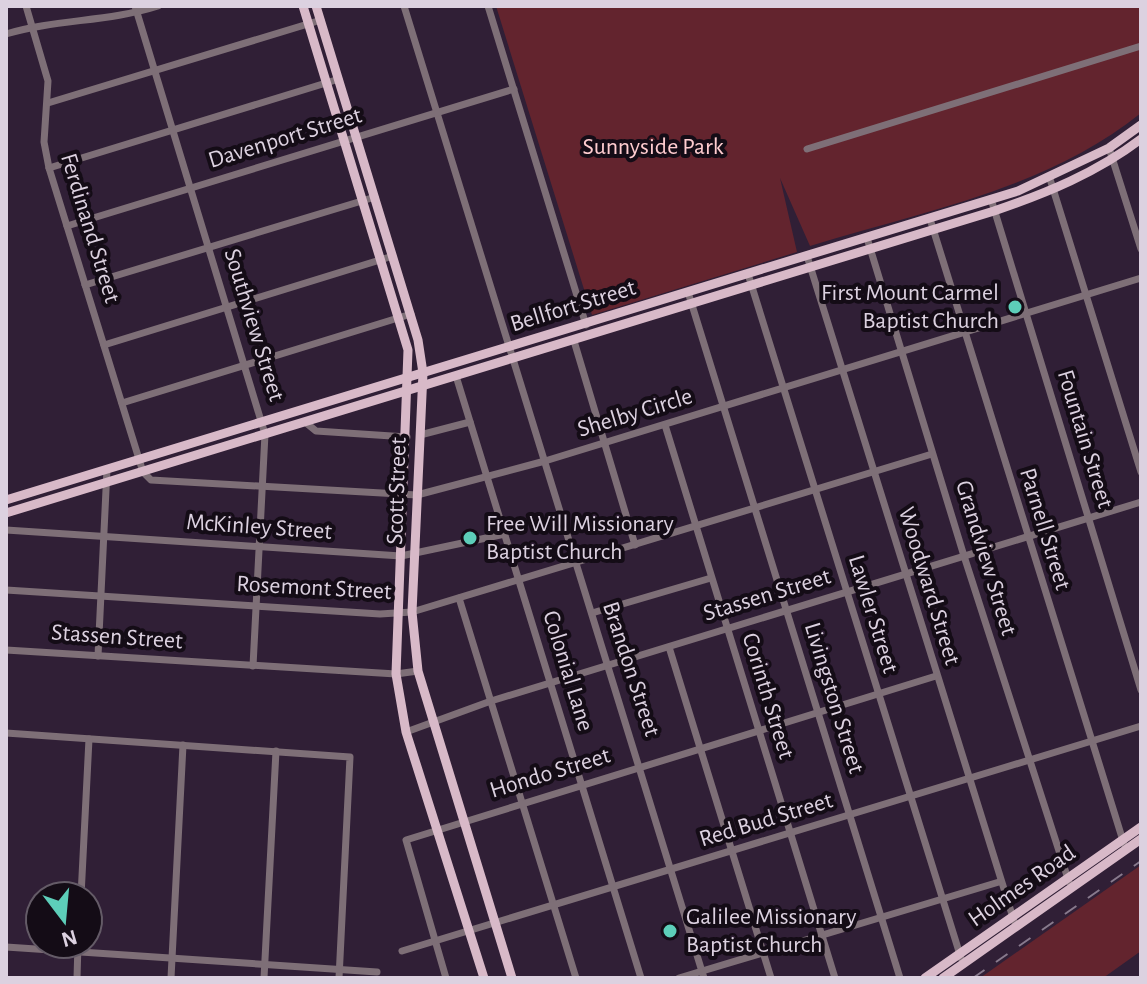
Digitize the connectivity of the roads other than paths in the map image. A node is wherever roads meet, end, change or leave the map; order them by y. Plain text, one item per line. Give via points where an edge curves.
1 (26, 6) edge
2 (158, 6) edge
3 (303, 6) edge
4 (316, 6) edge
5 (404, 6) edge
6 (488, 6) edge
7 (136, 9) edge
8 (321, 20) junction
9 (309, 24) junction
10 (33, 26) junction
11 (6, 34) edge
12 (1141, 46) edge
13 (154, 71) junction
14 (339, 79) junction
15 (326, 83) junction
16 (514, 89) junction
17 (48, 103) junction
18 (436, 112) junction
19 (1141, 125) edge
20 (173, 130) junction
21 (357, 137) junction
22 (1141, 139) edge
23 (345, 141) junction
24 (1109, 148) junction
25 (807, 149) dead end
26 (1114, 159) junction
27 (49, 168) junction
28 (1050, 179) junction
29 (192, 188) junction
30 (1054, 190) junction
31 (375, 197) junction
32 (991, 199) junction
33 (363, 200) junction
34 (994, 211) junction
35 (930, 219) junction
36 (67, 226) junction
37 (933, 231) junction
38 (867, 238) junction
39 (210, 247) junction
40 (1141, 249) edge
41 (871, 250) junction
42 (393, 256) junction
43 (807, 256) junction
44 (381, 259) junction
45 (811, 268) junction
46 (748, 274) junction
47 (1141, 278) edge
48 (85, 285) junction
49 (752, 286) junction
50 (688, 292) junction
51 (1087, 295) junction
52 (692, 304) junction
53 (229, 306) junction
54 (411, 314) junction
55 (1026, 314) junction
56 (400, 318) junction
57 (586, 323) junction
58 (964, 333) junction
59 (589, 336) junction
60 (574, 341) junction
61 (104, 345) junction
62 (510, 347) junction
63 (902, 352) junction
64 (514, 359) junction
65 (246, 365) junction
66 (842, 371) junction
67 (423, 373) junction
68 (456, 376) junction
69 (410, 377) junction
70 (422, 386) junction
71 (783, 389) junction
72 (409, 390) junction
73 (122, 403) junction
74 (322, 404) junction
75 (724, 407) junction
76 (325, 416) junction
77 (263, 421) junction
78 (305, 422) junction
79 (470, 422) junction
80 (665, 425) junction
81 (265, 434) junction
82 (420, 435) junction
83 (407, 437) junction
84 (200, 441) junction
85 (605, 443) junction
86 (204, 453) junction
87 (932, 454) junction
88 (139, 459) junction
89 (545, 461) junction
90 (107, 469) junction
91 (143, 472) junction
92 (874, 472) junction
93 (1141, 472) edge
94 (487, 475) junction
95 (107, 482) junction
96 (263, 487) junction
97 (37, 490) junction
98 (814, 490) junction
99 (417, 495) junction
100 (404, 497) junction
101 (6, 500) edge
102 (41, 502) junction
103 (1141, 502) edge
104 (755, 508) junction
105 (6, 513) edge
106 (1088, 518) junction
107 (695, 526) junction
108 (7, 530) edge
109 (505, 534) junction
110 (105, 536) junction
111 (1026, 537) junction
112 (635, 545) junction
113 (260, 547) junction
114 (415, 552) junction
115 (401, 556) junction
116 (964, 556) junction
117 (576, 563) junction
118 (904, 574) junction
119 (711, 578) junction
120 (519, 580) junction
121 (6, 590) edge
122 (846, 592) junction
123 (101, 596) junction
124 (459, 598) junction
125 (256, 605) junction
126 (786, 610) junction
127 (412, 612) junction
128 (592, 613) junction
129 (398, 614) junction
130 (727, 629) junction
131 (669, 647) junction
132 (6, 650) edge
133 (98, 656) junction
134 (609, 665) junction
135 (253, 666) junction
136 (418, 671) junction
137 (396, 674) junction
138 (936, 676) junction
139 (550, 683) junction
140 (1141, 690) edge
141 (878, 694) junction
142 (491, 701) junction
143 (818, 713) junction
144 (431, 720) junction
145 (1141, 726) edge
146 (758, 731) junction
147 (406, 732) junction
148 (6, 733) edge
149 (89, 739) junction
150 (1089, 742) junction
151 (183, 745) junction
152 (700, 749) junction
153 (276, 751) junction
154 (1028, 761) junction
155 (641, 767) junction
156 (967, 779) junction
157 (582, 785) junction
158 (909, 797) junction
159 (522, 803) junction
160 (849, 815) junction
161 (464, 821) junction
162 (1141, 827) edge
163 (437, 829) junction
164 (790, 833) junction
165 (1141, 839) edge
166 (1125, 845) junction
167 (732, 851) junction
168 (671, 869) junction
169 (82, 880) edge
170 (999, 882) junction
171 (1069, 883) junction
172 (614, 887) junction
173 (940, 899) junction
174 (553, 905) junction
175 (881, 917) junction
176 (1014, 921) junction
177 (495, 923) junction
178 (469, 931) junction
179 (821, 935) junction
180 (434, 941) junction
181 (104, 951) edge
182 (402, 951) dead end
183 (763, 953) junction
184 (172, 958) junction
185 (961, 959) junction
186 (265, 965) junction
187 (377, 972) dead end
188 (340, 974) edge
189 (703, 974) edge
190 (171, 978) edge
191 (264, 978) edge
192 (446, 978) edge
193 (484, 978) edge
194 (512, 978) edge
195 (576, 978) edge
196 (641, 978) edge
197 (679, 978) edge
198 (771, 978) edge
199 (835, 978) edge
200 (900, 978) edge
201 (925, 978) edge
202 (943, 978) edge

1 - 10 street, Ferdinand Street
2 - 7 street
3 - 9 main road, Scott Street
4 - 8 main road, Scott Street
5 - 18 street, Brandon Street
6 - 16 street
7 - 10 street
7 - 13 street, Southview Street
8 - 9 street
8 - 14 main road, Scott Street
9 - 13 street
9 - 15 main road, Scott Street
10 - 11 street
10 - 17 street, Ferdinand Street via 46,71
12 - 25 street
13 - 17 street
13 - 20 street, Southview Street
14 - 15 street
14 - 21 main road, Scott Street
15 - 20 street
15 - 23 main road, Scott Street
16 - 18 street, Davenport Street
16 - 57 street
17 - 27 street, Ferdinand Street via 44,142
18 - 21 street, Davenport Street
18 - 62 street, Brandon Street
19 - 24 main road, Bellfort Street
20 - 27 street
20 - 29 street, Southview Street
21 - 23 street, Davenport Street
21 - 31 main road, Scott Street
22 - 26 main road, Bellfort Street
23 - 29 street, Davenport Street
23 - 33 main road, Scott Street
24 - 26 street
24 - 28 main road, Bellfort Street
26 - 30 main road, Bellfort Street
26 - 40 street
27 - 36 street, Ferdinand Street
28 - 30 street
28 - 32 main road, Bellfort Street
29 - 36 street, Davenport Street
29 - 39 street, Southview Street
30 - 34 main road, Bellfort Street
30 - 51 street
31 - 33 street
31 - 42 main road, Scott Street
32 - 34 street, Fountain Street
32 - 35 main road, Bellfort Street
33 - 39 street
33 - 44 main road, Scott Street
34 - 37 main road, Bellfort Street
34 - 55 street, Fountain Street
35 - 37 street, Parnell Street
35 - 38 main road, Bellfort Street
36 - 48 street, Ferdinand Street
37 - 41 main road, Bellfort Street
37 - 58 street, Parnell Street
38 - 41 street, Grandview Street
38 - 43 main road, Bellfort Street
39 - 48 street
39 - 53 street, Southview Street
41 - 45 main road, Bellfort Street
41 - 63 street, Grandview Street
42 - 44 street
42 - 54 main road, Scott Street
43 - 45 street, Woodward Street
43 - 46 main road, Bellfort Street
44 - 53 street
44 - 56 main road, Scott Street
45 - 49 main road, Bellfort Street
45 - 66 street, Woodward Street
46 - 49 street, Lawler Street
46 - 50 main road, Bellfort Street
47 - 51 street, Shelby Circle
48 - 61 street, Ferdinand Street
49 - 52 main road, Bellfort Street
49 - 71 street, Lawler Street
50 - 52 street, Livingston Street
50 - 57 main road, Bellfort Street
51 - 55 street, Shelby Circle
51 - 93 street
52 - 59 main road, Bellfort Street
52 - 75 street, Livingston Street
53 - 61 street
53 - 65 street, Southview Street
54 - 56 street
54 - 67 main road, Scott Street
55 - 58 street, Shelby Circle
55 - 106 street, Fountain Street
56 - 65 street
56 - 69 main road, Scott Street
57 - 59 street
57 - 62 main road, Bellfort Street
58 - 63 street, Shelby Circle
58 - 111 street, Parnell Street
59 - 60 main road, Bellfort Street
60 - 64 main road, Bellfort Street
60 - 85 street
61 - 73 street, Ferdinand Street
62 - 64 street, Brandon Street
62 - 67 main road, Bellfort Street
63 - 66 street, Shelby Circle
63 - 87 street, Grandview Street
64 - 68 main road, Bellfort Street
64 - 89 street, Brandon Street
65 - 73 street
65 - 77 street, Southview Street
66 - 71 street, Shelby Circle
66 - 92 street, Woodward Street
67 - 69 main road, Bellfort Street
67 - 70 main road, Scott Street
68 - 70 main road, Bellfort Street
68 - 79 street, Colonial Lane
69 - 72 main road, Scott Street
69 - 74 main road, Bellfort Street
70 - 72 main road, Bellfort Street
70 - 82 main road, Scott Street
71 - 75 street, Shelby Circle
71 - 98 street, Lawler Street
72 - 76 main road, Bellfort Street
72 - 83 main road, Scott Street
73 - 88 street, Ferdinand Street
74 - 76 main road
74 - 77 main road, Bellfort Street
75 - 80 street, Shelby Circle
75 - 104 street, Livingston Street
76 - 78 main road, Bellfort Street
77 - 81 street, Southview Street
77 - 84 main road, Bellfort Street
78 - 81 main road, Bellfort Street
78 - 83 street via 316,431
79 - 82 street
79 - 94 street, Colonial Lane
80 - 85 street, Shelby Circle
80 - 107 street, Corinth Street
81 - 86 main road, Bellfort Street
81 - 96 street, Southview Street
82 - 99 main road, Scott Street
83 - 100 main road, Scott Street
84 - 86 main road
84 - 88 main road, Bellfort Street
85 - 89 street, Shelby Circle
85 - 112 street
86 - 91 main road, Bellfort Street
87 - 92 street, Rosemont Street
87 - 116 street, Grandview Street
88 - 90 main road, Bellfort Street
88 - 91 street
89 - 94 street, Shelby Circle
89 - 117 street, Brandon Street
90 - 95 street
90 - 97 main road, Bellfort Street
91 - 95 main road, Bellfort Street
91 - 96 street, Shelby Circle via 151,480
92 - 98 street, Rosemont Street
92 - 118 street, Woodward Street
94 - 99 street, Shelby Circle
94 - 109 street, Colonial Lane
95 - 102 main road, Bellfort Street
95 - 110 street
96 - 100 street, Shelby Circle
96 - 113 street, Southview Street
97 - 101 main road, Bellfort Street
97 - 102 main road
98 - 104 street, Rosemont Street
98 - 122 street, Lawler Street
99 - 100 street, Shelby Circle
99 - 114 main road, Scott Street
100 - 115 main road, Scott Street
102 - 105 main road, Bellfort Street
103 - 106 street, Stassen Street
104 - 107 street, Rosemont Street
104 - 126 street, Livingston Street
106 - 111 street, Stassen Street
106 - 140 street, Fountain Street
107 - 112 street, Rosemont Street
107 - 119 street, Corinth Street
108 - 110 street, McKinley Street
109 - 114 street, McKinley Street
109 - 120 street, Colonial Lane
110 - 113 street, McKinley Street
110 - 123 street
111 - 116 street, Stassen Street
111 - 150 street, Parnell Street
112 - 117 street, Rosemont Street
113 - 115 street, McKinley Street
113 - 125 street, Southview Street
114 - 115 street, McKinley Street
114 - 127 main road, Scott Street
115 - 129 main road, Scott Street
116 - 118 street, Stassen Street
116 - 154 street, Grandview Street
117 - 120 street, Rosemont Street
117 - 128 street, Brandon Street
118 - 122 street, Stassen Street
118 - 138 street, Woodward Street
119 - 128 street
119 - 130 street, Corinth Street
120 - 124 street, Rosemont Street
120 - 139 street, Colonial Lane
121 - 123 street, Rosemont Street
122 - 126 street, Stassen Street
122 - 141 street, Lawler Street
123 - 125 street, Rosemont Street
123 - 133 street
124 - 127 street, Rosemont Street
124 - 142 street
125 - 129 street, Rosemont Street
125 - 135 street, Southview Street
126 - 130 street, Stassen Street
126 - 143 street, Livingston Street
127 - 129 street, Rosemont Street
127 - 136 main road, Scott Street
128 - 134 street, Brandon Street
129 - 137 main road, Scott Street
130 - 131 street, Stassen Street
130 - 146 street, Corinth Street
131 - 134 street, Stassen Street
131 - 152 street
132 - 133 street, Stassen Street
133 - 135 street, Stassen Street
134 - 139 street, Stassen Street
134 - 155 street, Brandon Street
135 - 137 street, Stassen Street
136 - 137 street, Stassen Street
136 - 144 main road, Scott Street
137 - 147 main road, Scott Street
138 - 141 street, Hondo Street
138 - 156 street, Woodward Street
139 - 142 street, Stassen Street
139 - 157 street, Colonial Lane
141 - 143 street, Hondo Street
141 - 158 street, Lawler Street
142 - 144 street, Stassen Street
142 - 159 street
143 - 146 street, Hondo Street
143 - 160 street, Livingston Street
144 - 147 street, Stassen Street
144 - 161 main road, Scott Street
145 - 150 street, Red Bud Street
146 - 152 street, Hondo Street
146 - 164 street, Corinth Street
147 - 163 main road, Scott Street
148 - 149 street
149 - 151 street
149 - 169 street
150 - 154 street, Red Bud Street
150 - 166 street, Parnell Street
151 - 153 street
151 - 184 street
152 - 155 street, Hondo Street
152 - 167 street
153 - 186 street
153 - 188 street via 350,757
154 - 156 street, Red Bud Street
154 - 171 street, Grandview Street
155 - 157 street, Hondo Street
155 - 168 street, Brandon Street
156 - 158 street, Red Bud Street
156 - 170 street, Woodward Street
157 - 159 street, Hondo Street
157 - 172 street, Colonial Lane
158 - 160 street, Red Bud Street
158 - 173 street, Lawler Street
159 - 161 street, Hondo Street
159 - 174 street
160 - 164 street, Red Bud Street
160 - 175 street, Livingston Street
161 - 163 street, Hondo Street
161 - 177 main road, Scott Street
162 - 166 main road, Holmes Road
163 - 178 main road, Scott Street
163 - 180 street, Hondo Street via 406,840
164 - 167 street, Red Bud Street
164 - 179 street, Corinth Street
165 - 166 main road, Holmes Road
166 - 171 main road, Holmes Road
167 - 168 street, Red Bud Street
167 - 183 street
168 - 172 street, Red Bud Street
168 - 189 street, Brandon Street
170 - 173 street
170 - 176 street, Woodward Street
171 - 176 main road, Holmes Road
172 - 174 street, Red Bud Street
172 - 196 street, Colonial Lane
173 - 175 street
173 - 185 street, Lawler Street
174 - 177 street, Red Bud Street
174 - 195 street
175 - 179 street
175 - 200 street, Livingston Street
176 - 185 main road, Holmes Road
177 - 178 street, Red Bud Street
177 - 194 main road, Scott Street
178 - 180 street, Red Bud Street
178 - 193 main road, Scott Street
179 - 183 street
179 - 199 street, Corinth Street
180 - 182 street, Red Bud Street
180 - 192 street
181 - 184 street
183 - 189 street
183 - 198 street
184 - 186 street
184 - 190 street
185 - 201 main road, Holmes Road
185 - 202 main road, Holmes Road
186 - 188 street
186 - 191 street
187 - 188 street
189 - 197 street

